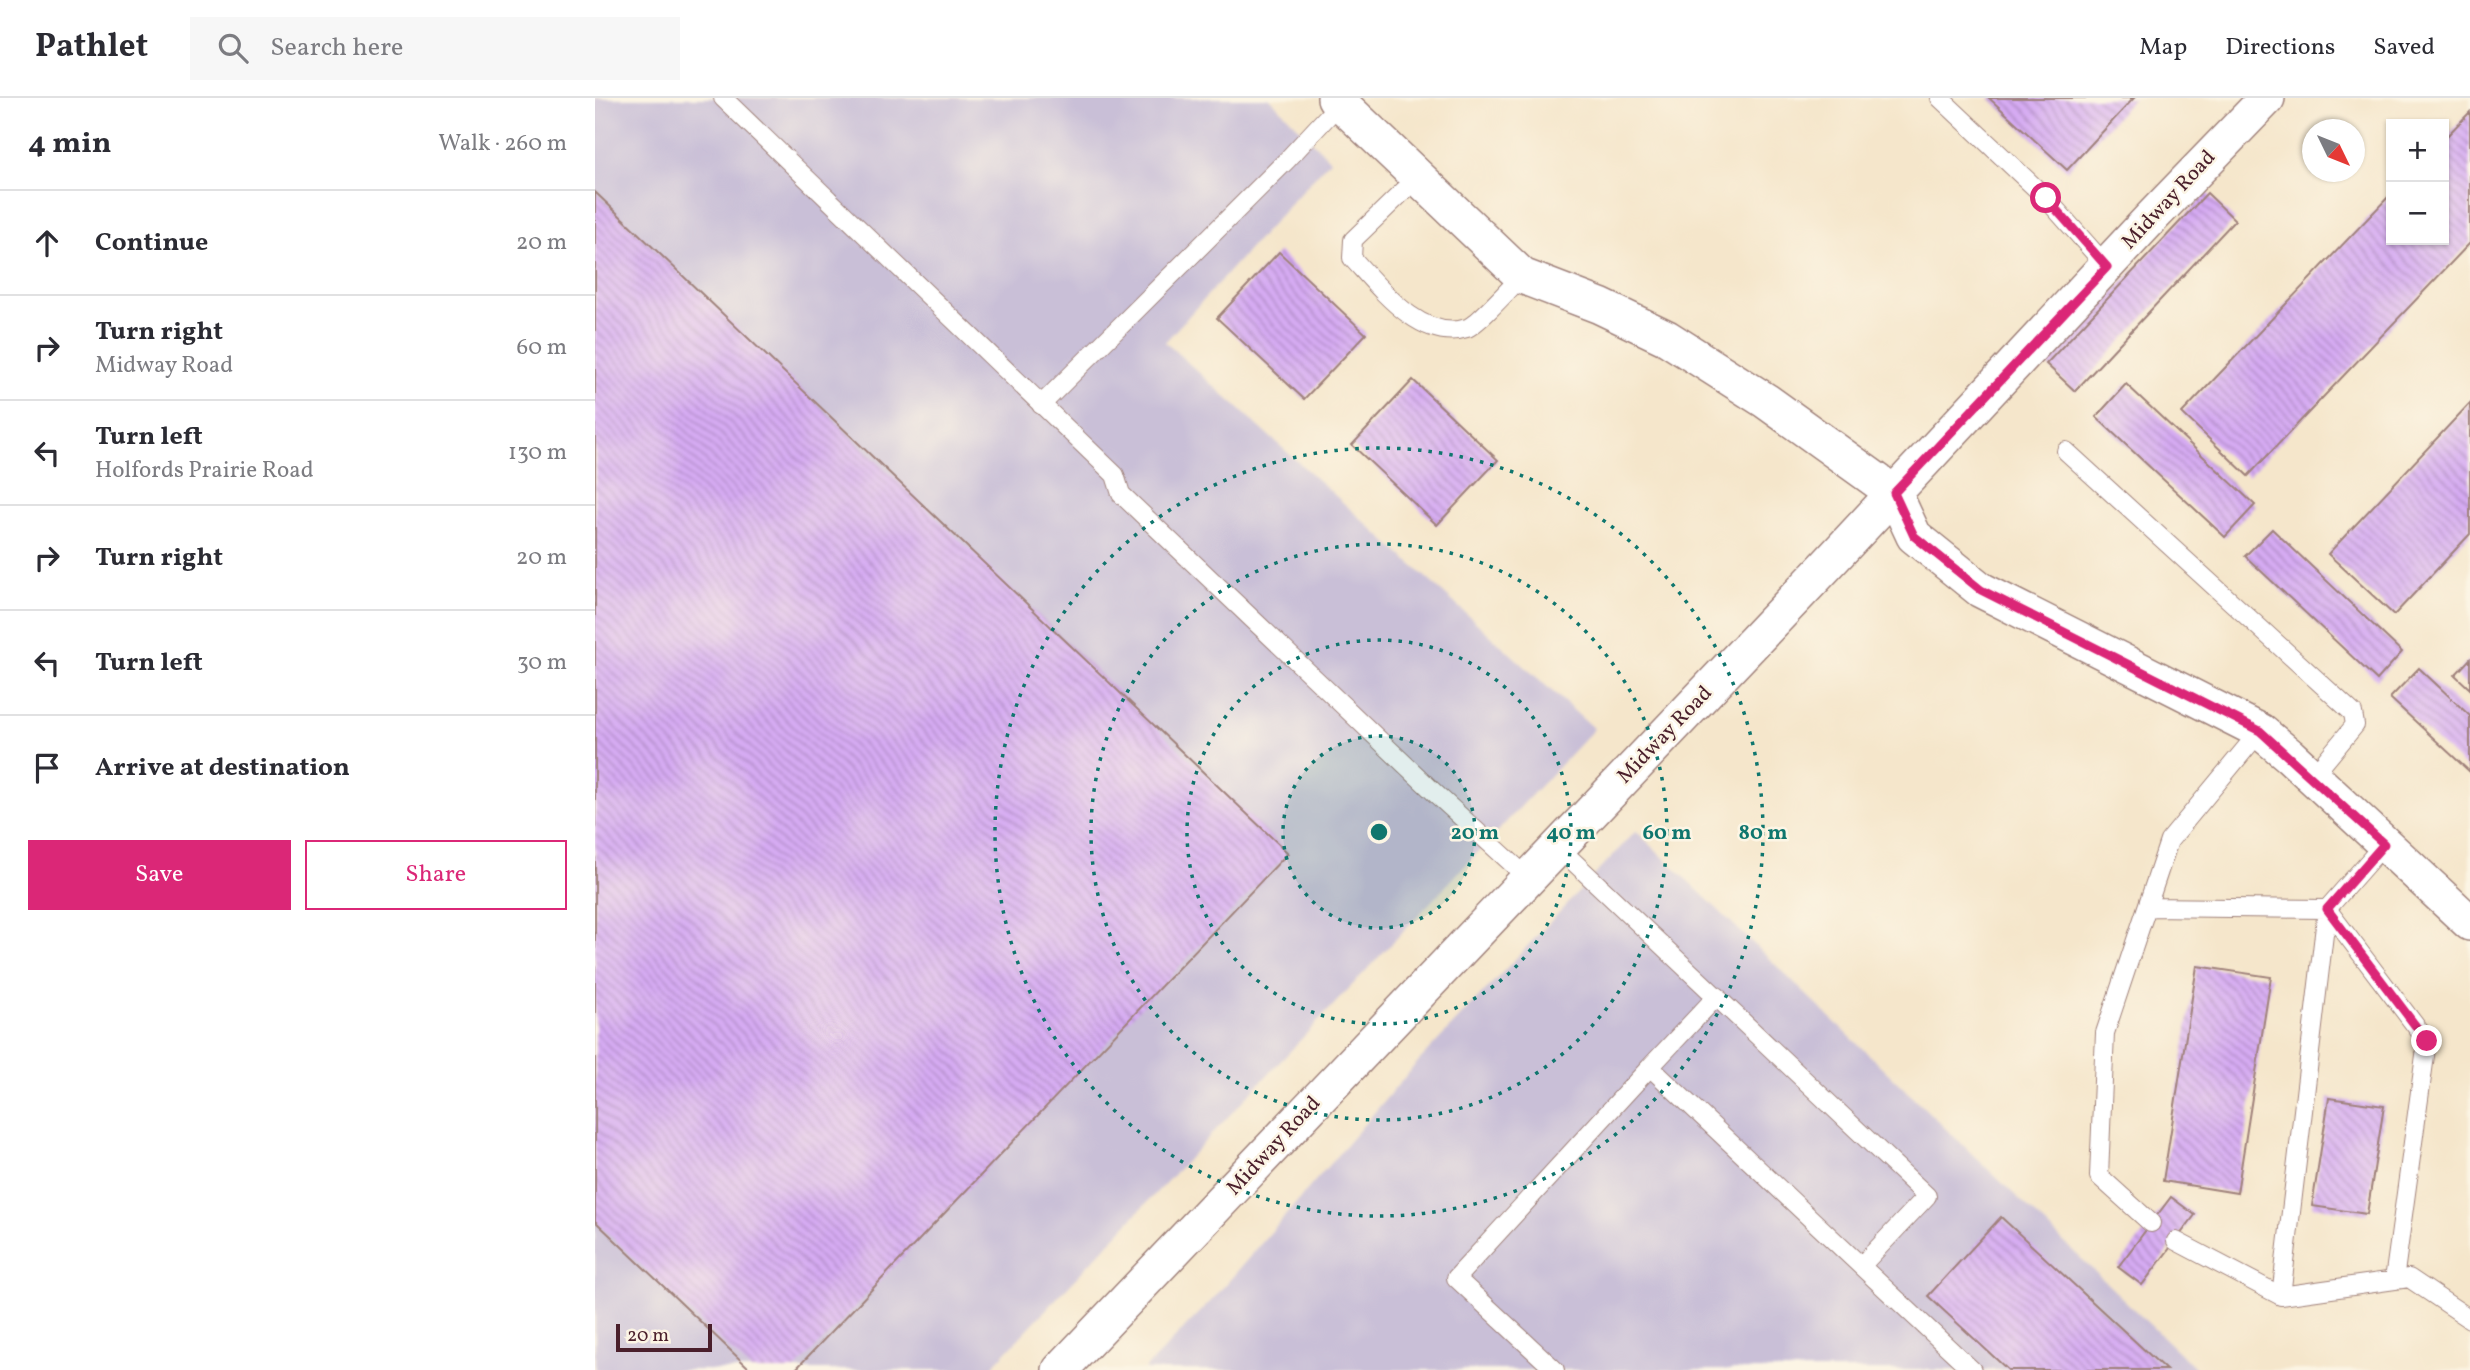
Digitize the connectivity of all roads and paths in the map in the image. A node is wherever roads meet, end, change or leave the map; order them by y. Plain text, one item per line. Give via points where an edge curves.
1 (723, 98) edge
2 (1940, 98) edge
3 (2267, 98) edge
4 (1337, 101) edge
5 (1418, 177) junction
6 (2107, 267) junction
7 (1523, 276) junction
8 (1041, 405) junction
9 (2066, 451) dead end
10 (1894, 493) junction
11 (2260, 731) junction
12 (2312, 776) junction
13 (2384, 844) junction
14 (1558, 847) junction
15 (1528, 878) junction
16 (2147, 907) junction
17 (2327, 909) junction
18 (2470, 923) edge
19 (1717, 996) junction
20 (1650, 1068) junction
21 (2151, 1223) dead end
22 (2176, 1241) dead end
23 (1861, 1266) junction
24 (2394, 1280) junction
25 (2281, 1296) junction
26 (2470, 1319) edge
27 (1061, 1370) edge
28 (1555, 1370) edge
29 (1972, 1370) edge

1 - 8 lane
2 - 6 lane via 2046,198
3 - 6 street, Midway Road
4 - 5 street
4 - 8 lane via 1287,160
5 - 7 street
5 - 7 lane via 1353,240 1352,258 1407,315 1444,331 1469,328
6 - 10 street, Midway Road
7 - 10 street via 1667,338 1766,401
8 - 15 lane via 1115,475 1121,494
9 - 12 lane via 2353,713 2355,725 2350,734
10 - 11 street via 1914,536 1981,590
10 - 14 street, Midway Road
11 - 12 street
11 - 16 lane via 2169,841
12 - 13 street
13 - 17 lane
13 - 18 street
14 - 15 street, Midway Road
14 - 19 lane
15 - 27 street, Midway Road
16 - 17 lane
16 - 21 lane via 2105,1033 2099,1176
17 - 24 lane via 2427,1041
17 - 25 lane
19 - 20 lane
19 - 23 lane via 1927,1196
20 - 23 lane
20 - 28 lane via 1456,1278
22 - 25 lane
23 - 29 lane
24 - 25 lane
24 - 26 lane via 2409,1278

